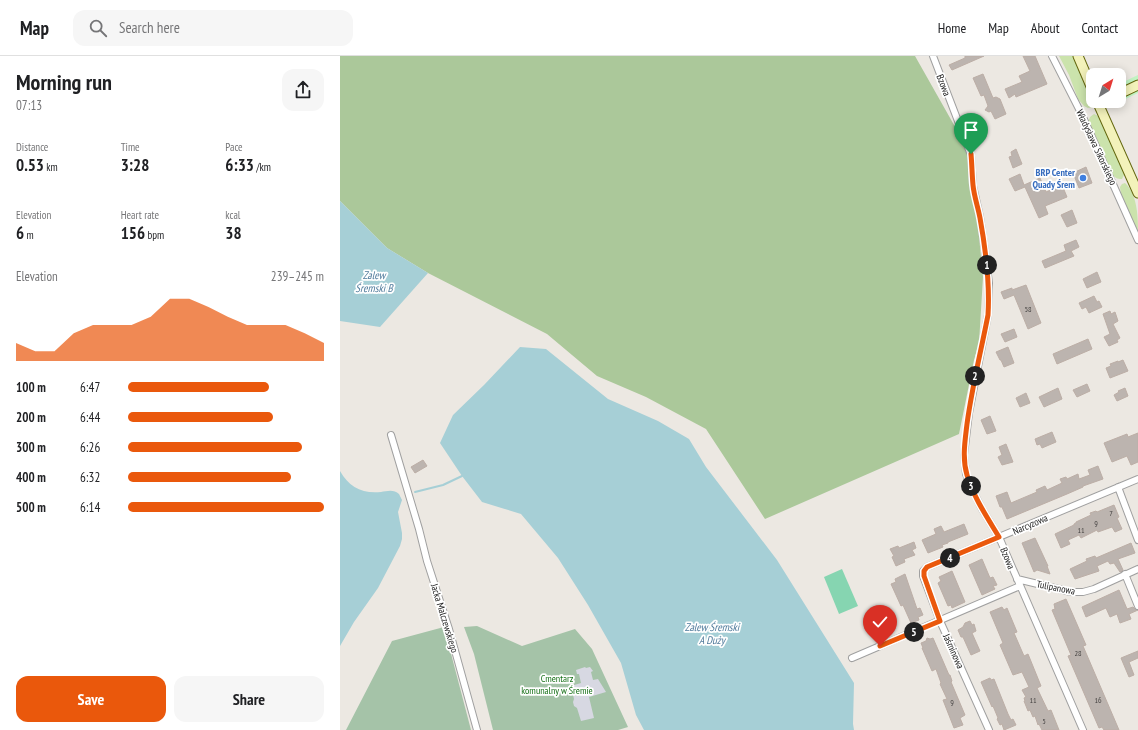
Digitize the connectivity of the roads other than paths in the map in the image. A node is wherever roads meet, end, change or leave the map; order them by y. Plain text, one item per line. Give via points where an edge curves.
1 (933, 56) edge
2 (1052, 56) edge
3 (1078, 56) edge
4 (1086, 75) edge
5 (1138, 85) edge
6 (1126, 91) edge
7 (1102, 108) edge
8 (1138, 193) edge
9 (1138, 240) edge
10 (390, 435) dead end
11 (1138, 479) edge
12 (1118, 487) junction
13 (999, 537) junction
14 (1138, 540) edge
15 (1138, 569) edge
16 (924, 571) joint
17 (1125, 574) junction
18 (1017, 579) junction
19 (1020, 586) junction
20 (1138, 606) edge
21 (940, 621) junction
22 (852, 658) dead end
23 (477, 730) edge
24 (989, 730) edge
25 (1083, 730) edge

1 - 13 street, Bzowa via 971,154 973,186 985,251 989,282 988,315 970,406 964,455 966,474 972,489
2 - 9 street, Władysława Sikorskiego via 1082,115
3 - 4 main road
5 - 6 main road
7 - 8 main road, Władysława Sikorskiego
10 - 23 street, Jacka Malczewskiego
11 - 12 street, Narcyzowa
12 - 13 street, Narcyzowa
12 - 14 street
13 - 16 street, Narcyzowa via 927,567
13 - 18 street, Bzowa
15 - 17 street, Tulipanowa
16 - 21 street, Jaśminowa
17 - 18 street, Tulipanowa via 1083,592 1071,592
17 - 20 street
18 - 19 street, Bzowa
19 - 21 street
19 - 25 street, Bzowa
21 - 22 street
21 - 24 street, Jaśminowa

